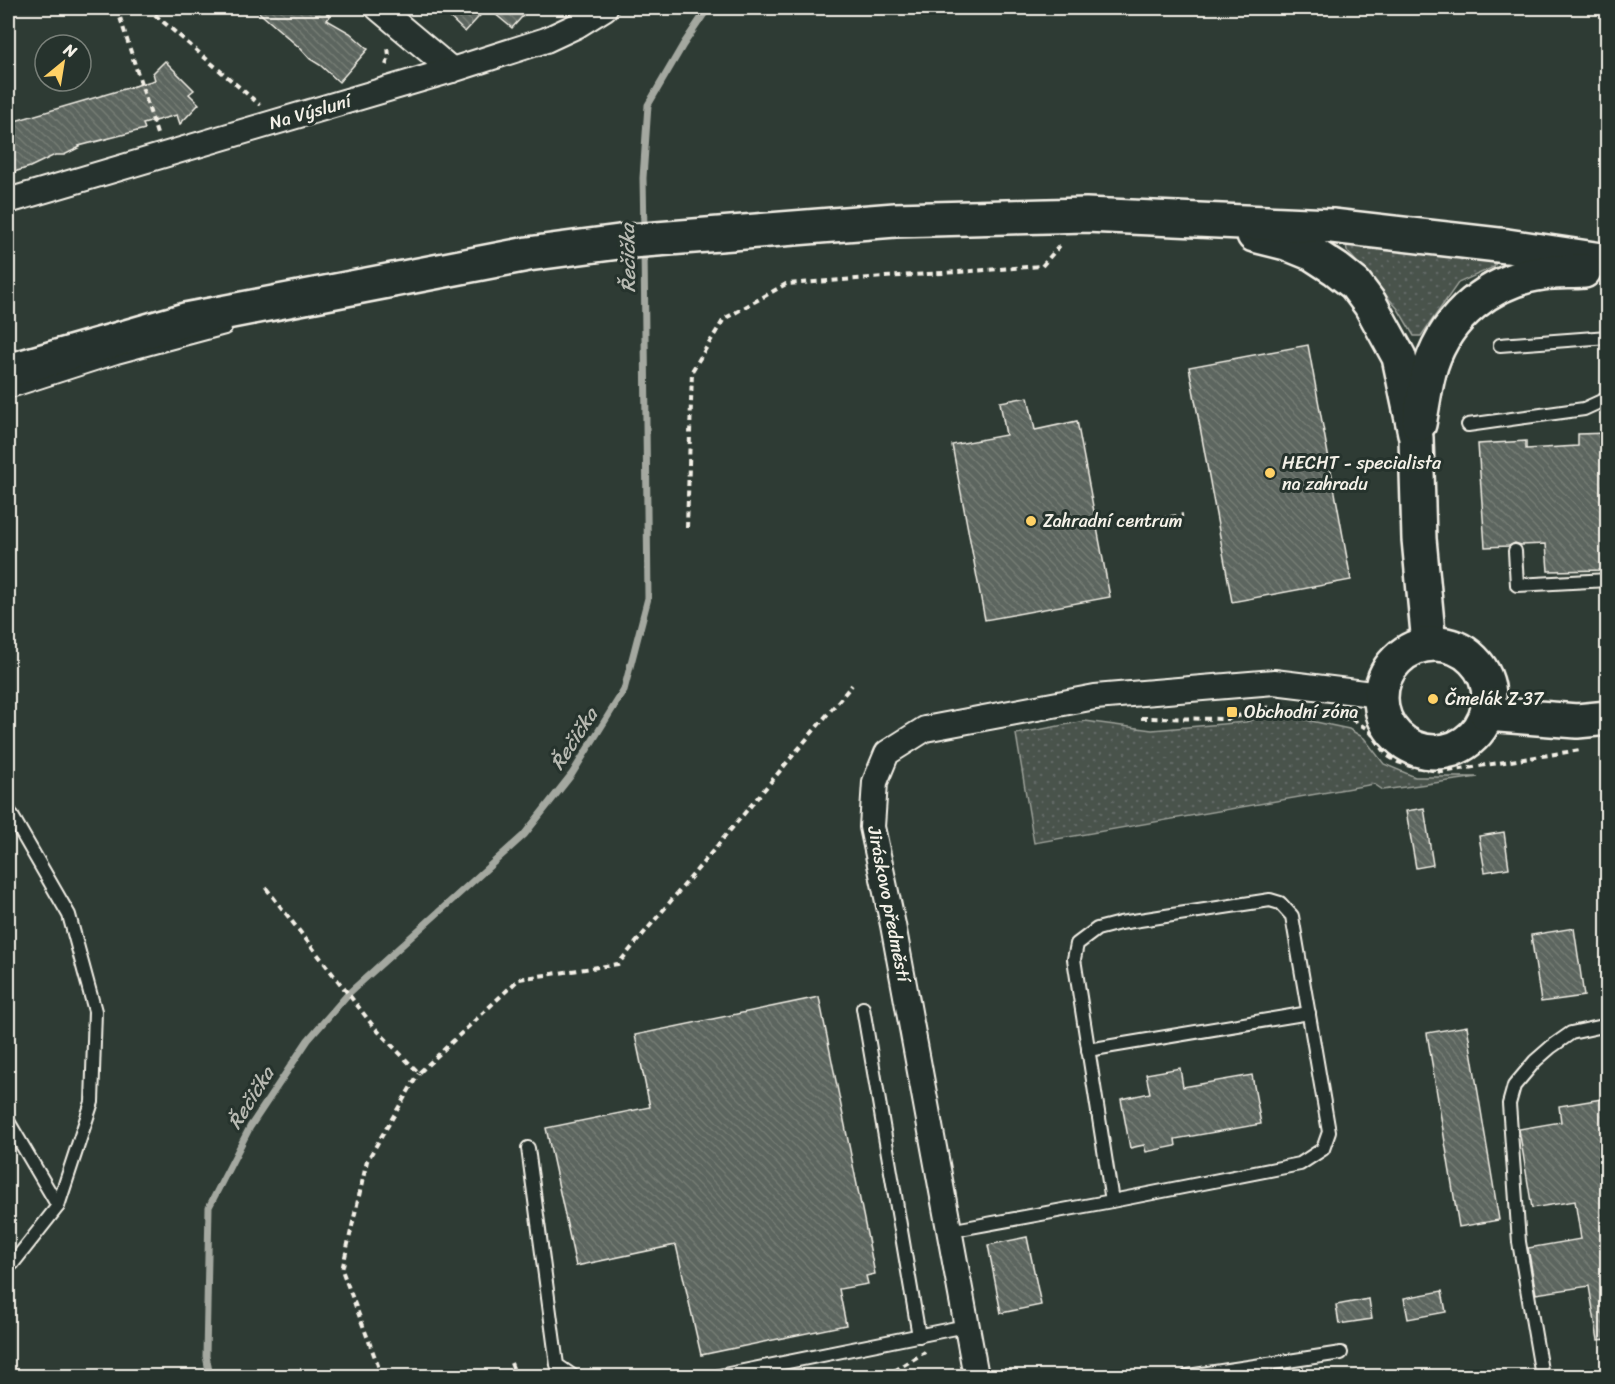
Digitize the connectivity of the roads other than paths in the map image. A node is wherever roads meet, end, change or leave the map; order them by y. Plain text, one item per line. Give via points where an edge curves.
1 (378, 8) edge
2 (605, 8) edge
3 (452, 70) junction
4 (8, 201) edge
5 (1173, 218) junction
6 (528, 254) junction
7 (1608, 261) edge
8 (1608, 270) edge
9 (281, 314) dead end
10 (235, 326) dead end
11 (1608, 337) edge
12 (1500, 345) dead end
13 (8, 371) edge
14 (8, 392) edge
15 (1608, 398) edge
16 (1468, 425) dead end
17 (1416, 438) junction
18 (1515, 551) dead end
19 (1608, 580) edge
20 (1429, 644) junction
21 (1380, 695) junction
22 (1486, 714) junction
23 (1608, 718) edge
24 (8, 809) edge
25 (862, 1008) dead end
26 (1309, 1013) junction
27 (1608, 1025) edge
28 (1088, 1050) junction
29 (8, 1121) edge
30 (528, 1148) dead end
31 (1112, 1201) junction
32 (58, 1206) junction
33 (949, 1231) junction
34 (8, 1267) edge
35 (966, 1326) junction
36 (919, 1336) junction
37 (1341, 1353) dead end
38 (573, 1377) edge
39 (719, 1377) edge
40 (976, 1377) edge
41 (1188, 1377) edge
42 (1542, 1377) edge

1 - 3 street
2 - 3 street, Na Výsluní via 546,40
3 - 4 street, Na Výsluní via 273,117 164,155
5 - 6 main road via 1086,215 894,220 619,242
5 - 7 main road via 1332,226
5 - 17 main road via 1286,243 1313,254 1355,284 1399,357
6 - 9 lane via 460,275
6 - 13 main road via 185,320
8 - 17 main road via 1542,273 1496,288 1476,300 1440,344 1431,366
10 - 14 lane via 117,357
11 - 12 lane
15 - 16 lane via 1584,409
17 - 20 main road via 1419,539
18 - 19 lane via 1517,585
20 - 21 main road via 1404,653 1392,664
20 - 22 main road via 1452,647 1479,666 1489,697
21 - 22 main road via 1382,713 1390,728 1402,741 1425,751 1451,750 1467,742
21 - 33 street, Jiráskovo předměstí via 1274,682 1095,697 925,729 887,753 875,782 872,827
22 - 23 main road via 1577,721
24 - 32 lane via 69,915 95,1011 93,1102
25 - 36 lane
26 - 28 lane
26 - 28 lane via 1292,916 1281,903 1269,900 1120,923 1097,929 1077,944 1074,959
26 - 31 lane via 1329,1132 1323,1149 1300,1164
27 - 42 lane via 1571,1033 1551,1047 1514,1086 1509,1104 1519,1242
28 - 31 lane
29 - 32 lane
30 - 38 lane via 557,1365
31 - 33 lane
32 - 34 lane
33 - 35 street, Jiráskovo předměstí
35 - 36 lane
35 - 40 street, Jiráskovo předměstí
36 - 39 lane
37 - 41 lane

